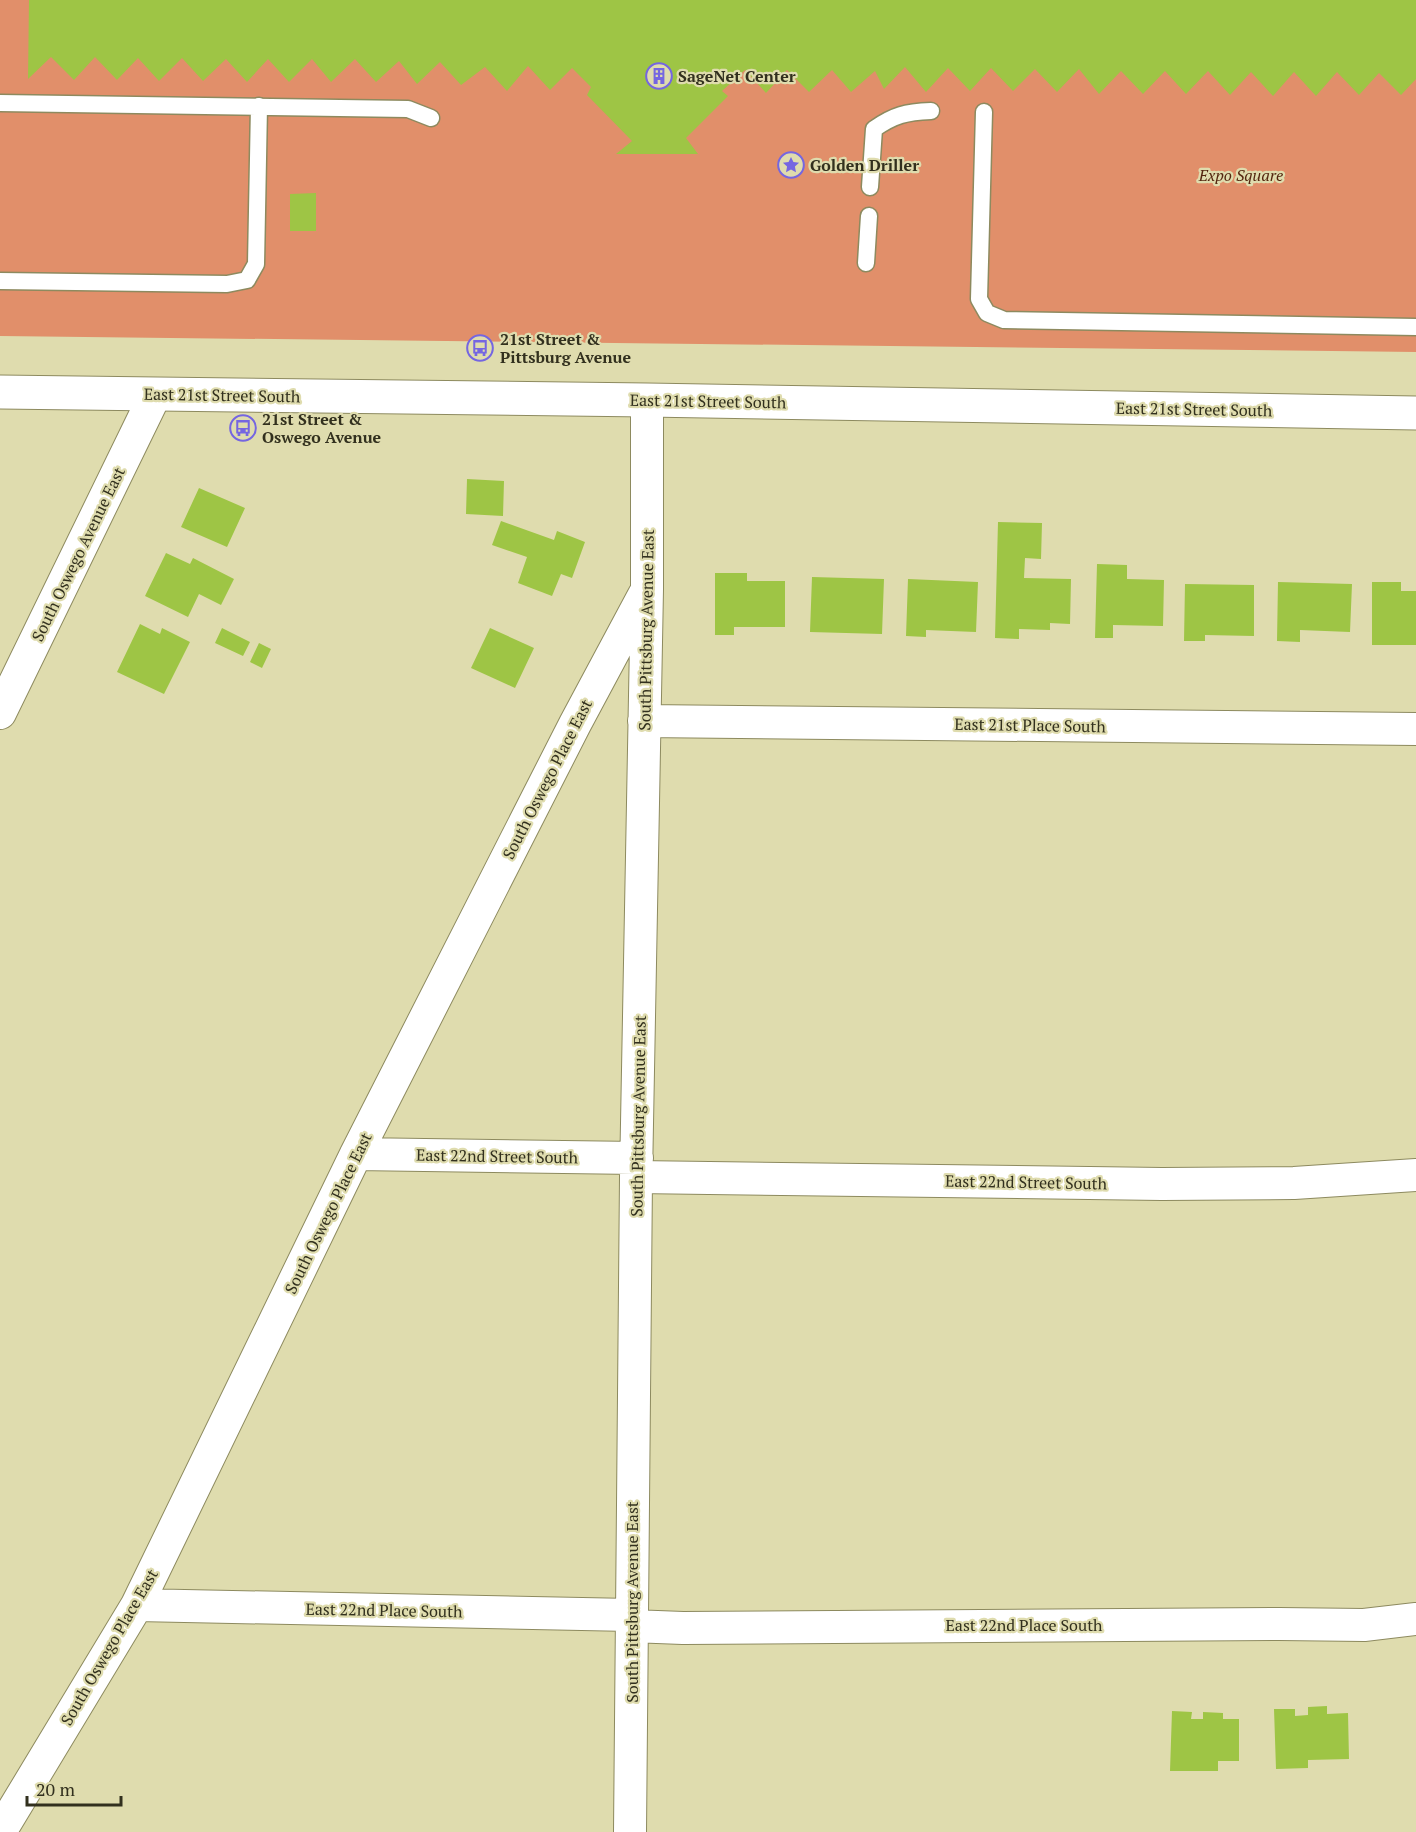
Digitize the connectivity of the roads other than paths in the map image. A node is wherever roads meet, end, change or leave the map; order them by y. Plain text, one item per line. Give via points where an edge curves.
1 (0, 103) edge
2 (259, 106) junction
3 (931, 111) dead end
4 (984, 112) dead end
5 (431, 118) dead end
6 (870, 187) dead end
7 (869, 216) dead end
8 (866, 263) dead end
9 (0, 281) edge
10 (1416, 327) edge
11 (0, 392) edge
12 (155, 395) junction
13 (647, 400) junction
14 (1416, 413) edge
15 (647, 589) junction
16 (4, 699) edge
17 (644, 721) junction
18 (1416, 729) edge
19 (356, 1154) junction
20 (637, 1167) junction
21 (1416, 1174) edge
22 (137, 1605) junction
23 (1416, 1619) edge
24 (631, 1621) junction
25 (0, 1832) edge
26 (630, 1832) edge

1 - 2 lane
2 - 5 lane via 408,109
2 - 9 lane via 256,264 247,280 227,284
3 - 6 lane via 909,111 874,129
4 - 10 lane via 979,299 987,313 1004,320
7 - 8 lane
11 - 12 main road, East 21st Street South
12 - 13 main road, East 21st Street South
12 - 16 street, South Oswego Avenue East
13 - 14 main road, East 21st Street South
13 - 15 street, South Pittsburg Avenue East
15 - 17 street, South Pittsburg Avenue East
15 - 19 street, South Oswego Place East
17 - 18 street, East 21st Place South
17 - 20 street, South Pittsburg Avenue East
19 - 20 street, East 22nd Street South
19 - 22 street, South Oswego Place East
20 - 21 street, East 22nd Street South via 1162,1184 1293,1183
20 - 24 street, South Pittsburg Avenue East
22 - 24 street, East 22nd Place South
22 - 25 street, South Oswego Place East
23 - 24 street, East 22nd Place South via 1364,1625 694,1628
24 - 26 street, South Pittsburg Avenue East

